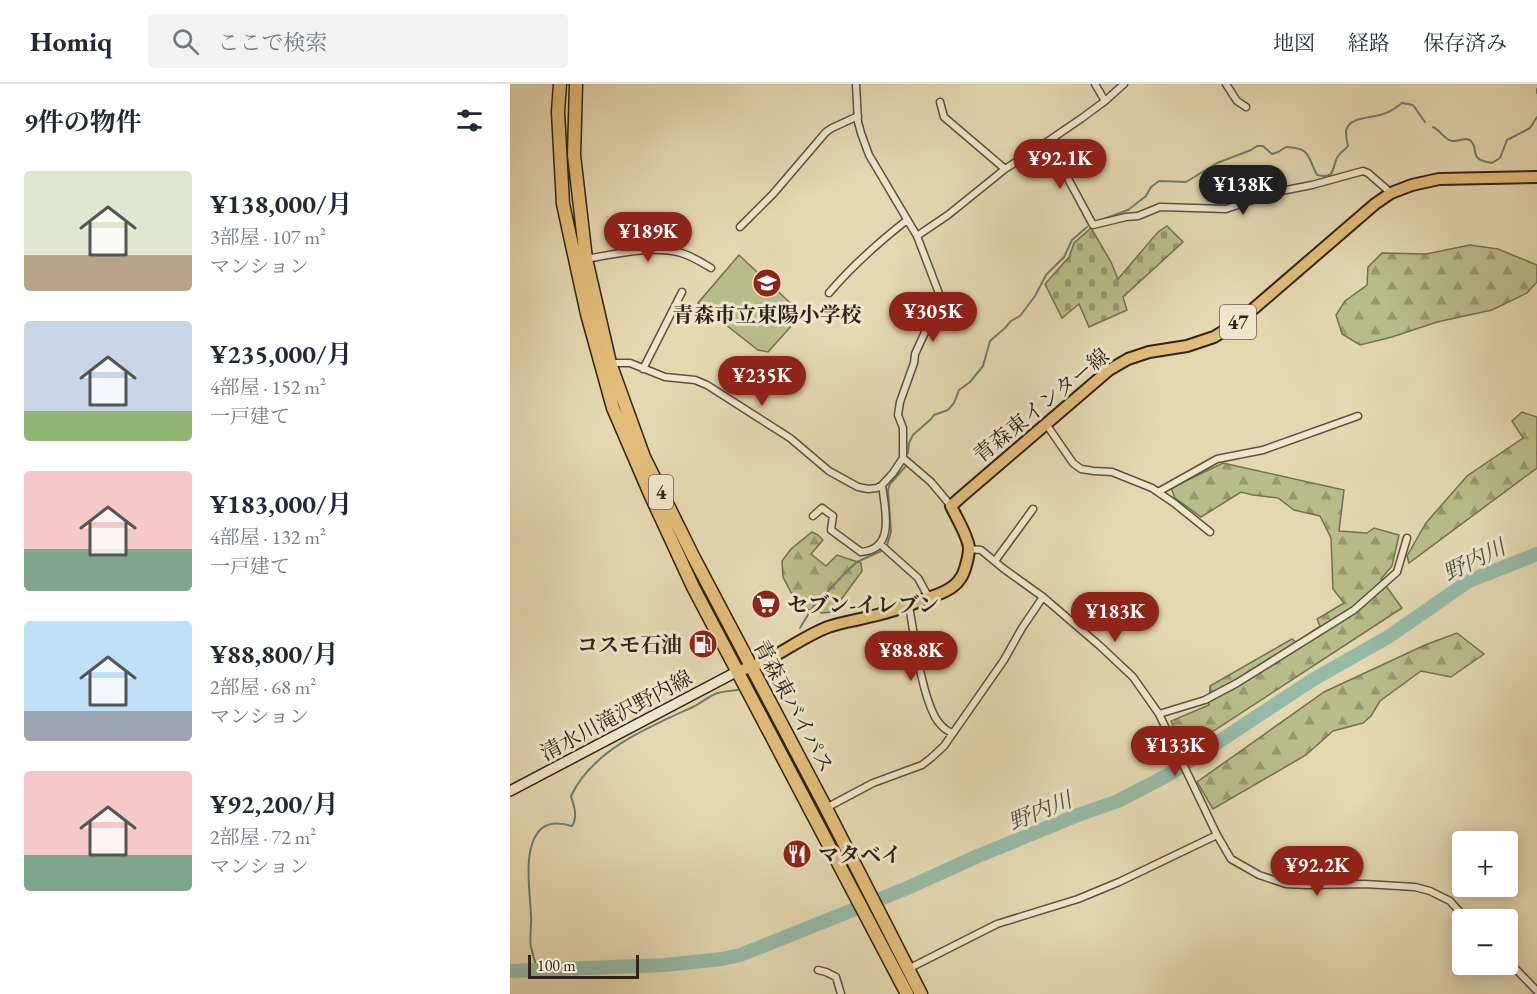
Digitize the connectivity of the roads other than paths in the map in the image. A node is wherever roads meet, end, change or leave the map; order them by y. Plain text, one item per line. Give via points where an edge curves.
1 (560, 84) edge
2 (576, 84) edge
3 (856, 84) edge
4 (1095, 84) edge
5 (1124, 84) edge
6 (1226, 84) edge
7 (1105, 101) junction
8 (940, 102) dead end
9 (1246, 107) dead end
10 (858, 116) junction
11 (1044, 144) junction
12 (1005, 169) junction
13 (1537, 177) edge
14 (1391, 193) junction
15 (907, 220) junction
16 (740, 227) dead end
17 (916, 236) junction
18 (586, 259) junction
19 (711, 268) dead end
20 (682, 292) dead end
21 (829, 293) dead end
22 (610, 363) junction
23 (643, 369) junction
24 (1358, 416) dead end
25 (1046, 423) junction
26 (903, 458) junction
27 (882, 485) junction
28 (1158, 492) junction
29 (951, 506) junction
30 (1033, 509) dead end
31 (813, 516) dead end
32 (1210, 532) dead end
33 (1407, 538) dead end
34 (880, 544) junction
35 (969, 549) junction
36 (995, 561) junction
37 (1043, 597) junction
38 (929, 598) junction
39 (909, 606) junction
40 (752, 668) junction
41 (738, 671) junction
42 (1159, 714) junction
43 (952, 733) junction
44 (510, 791) edge
45 (826, 807) junction
46 (1217, 835) junction
47 (1457, 909) edge
48 (908, 969) junction
49 (818, 970) dead end
50 (1518, 971) edge
51 (1537, 991) edge
52 (841, 994) edge
53 (907, 994) edge
54 (921, 994) edge

1 - 41 highway, 青森東バイパス / 4 via 563,204 589,324 613,408 693,588
2 - 18 highway, 青森東バイパス / 4 via 574,155
3 - 10 street
4 - 7 street
5 - 7 street
6 - 9 street
7 - 11 street
8 - 12 street via 944,117
10 - 15 street via 869,155
10 - 16 street via 826,132
11 - 12 street
11 - 14 street via 1093,225 1161,207 1226,209 1276,192 1363,171
12 - 17 street
13 - 14 main road, 青森東インター線 / 47 via 1438,179
14 - 25 main road, 青森東インター線 / 47 via 1237,323 1214,337 1187,346 1128,359 1109,370
15 - 17 street
15 - 21 street via 849,270
17 - 26 street via 940,296 900,402
18 - 19 street via 669,251
18 - 22 highway, 青森東バイパス / 4
20 - 23 street
22 - 23 street via 630,363
22 - 40 highway, 青森東バイパス / 4 via 644,457
23 - 27 street via 707,385 790,438 829,471 858,487
24 - 28 street via 1263,450 1217,459
25 - 28 street via 1081,469 1112,472
25 - 29 main road, 青森東インター線 / 47
26 - 27 street
26 - 29 street
27 - 34 street via 886,533
28 - 32 street
29 - 35 main road
30 - 36 street
31 - 34 street via 822,508 833,516 831,530 861,552 869,552
33 - 42 street via 1396,572 1354,610 1237,683 1205,700
34 - 38 street via 918,578
35 - 36 street via 981,550
35 - 38 main road via 961,579
36 - 37 street
37 - 42 street via 1133,677
37 - 43 street
38 - 39 main road
39 - 40 main road via 831,626
39 - 43 street via 927,697 936,719
40 - 41 main road
40 - 45 highway, 青森東バイパス / 4
41 - 44 main road, 清水川滝沢野内線
41 - 53 highway, 青森東バイパス / 4
42 - 46 street
43 - 45 street via 944,746 922,765 873,783
45 - 48 highway, 青森東バイパス / 4
46 - 47 street via 1231,858 1270,880 1286,884 1415,887 1450,901
46 - 48 street via 1078,899 997,924
48 - 54 highway, 青森東バイパス / 4
49 - 52 street via 836,977
50 - 51 street

